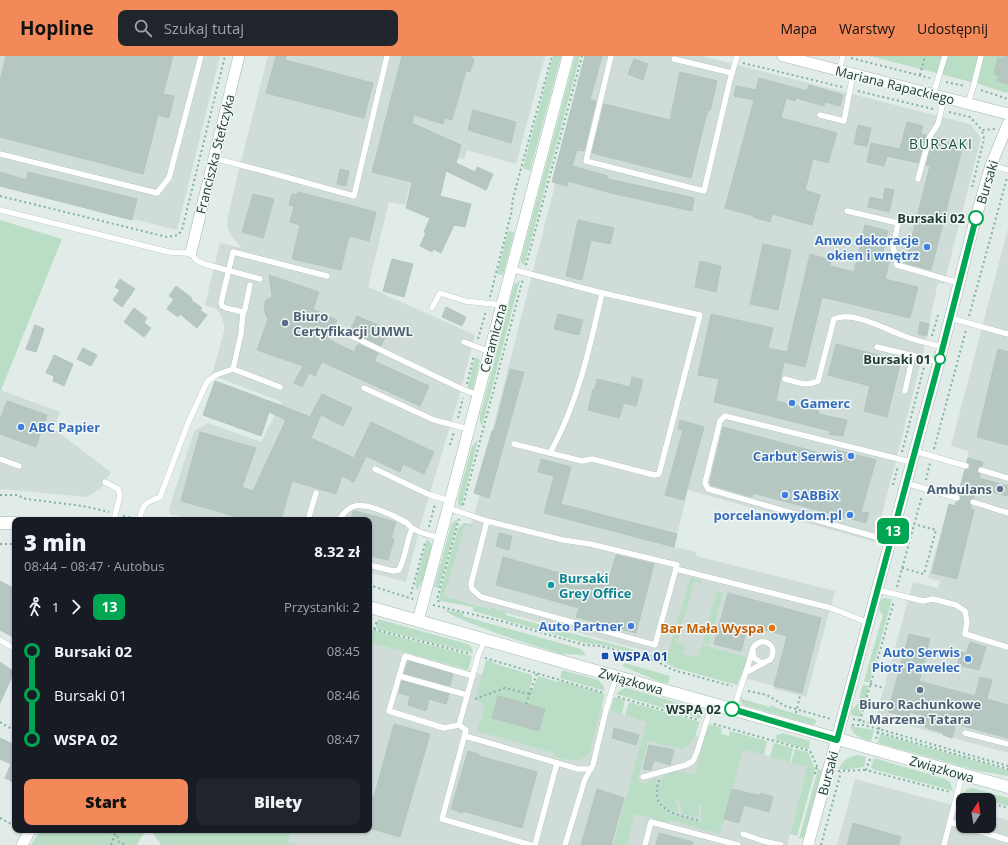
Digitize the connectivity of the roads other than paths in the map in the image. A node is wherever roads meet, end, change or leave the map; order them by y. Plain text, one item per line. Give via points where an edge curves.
1 (201, 56) edge
2 (239, 56) edge
3 (387, 56) edge
4 (568, 56) edge
5 (611, 56) edge
6 (843, 56) edge
7 (945, 56) edge
8 (981, 56) edge
9 (787, 57) edge
10 (737, 58) edge
11 (674, 59) dead end
12 (839, 70) junction
13 (732, 73) junction
14 (853, 74) junction
15 (938, 96) junction
16 (968, 103) junction
17 (1008, 114) edge
18 (820, 115) dead end
19 (1007, 127) edge
20 (0, 154) edge
21 (214, 158) junction
22 (992, 165) junction
23 (1008, 170) edge
24 (918, 179) dead end
25 (0, 210) edge
26 (848, 211) dead end
27 (191, 252) junction
28 (512, 269) junction
29 (228, 270) junction
30 (327, 276) dead end
31 (260, 278) dead end
32 (959, 283) junction
33 (250, 284) dead end
34 (602, 293) junction
35 (502, 305) junction
36 (432, 308) dead end
37 (243, 313) junction
38 (950, 318) junction
39 (339, 330) dead end
40 (1008, 334) edge
41 (464, 342) dead end
42 (877, 347) dead end
43 (943, 348) junction
44 (490, 352) junction
45 (913, 356) junction
46 (939, 362) junction
47 (233, 369) junction
48 (785, 379) dead end
49 (280, 387) dead end
50 (364, 388) dead end
51 (905, 391) dead end
52 (478, 395) junction
53 (469, 429) junction
54 (514, 444) dead end
55 (914, 451) junction
56 (550, 453) junction
57 (0, 459) edge
58 (911, 462) junction
59 (19, 466) dead end
60 (966, 466) dead end
61 (374, 469) dead end
62 (981, 470) dead end
63 (1008, 478) edge
64 (105, 482) dead end
65 (905, 483) junction
66 (316, 493) dead end
67 (957, 498) dead end
68 (973, 502) dead end
69 (449, 505) junction
70 (1008, 513) edge
71 (115, 517) edge
72 (140, 517) edge
73 (309, 517) edge
74 (341, 517) edge
75 (487, 521) junction
76 (0, 523) edge
77 (12, 523) edge
78 (412, 529) junction
79 (440, 538) junction
80 (890, 541) junction
81 (372, 566) edge
82 (676, 569) junction
83 (878, 590) junction
84 (372, 608) edge
85 (418, 621) junction
86 (869, 623) junction
87 (0, 640) edge
88 (484, 640) junction
89 (12, 647) edge
90 (1008, 647) edge
91 (753, 652) junction
92 (768, 662) junction
93 (747, 672) junction
94 (399, 676) junction
95 (472, 676) junction
96 (616, 677) junction
97 (467, 695) junction
98 (712, 704) junction
99 (734, 710) junction
100 (459, 725) junction
101 (965, 733) dead end
102 (465, 736) junction
103 (837, 740) junction
104 (1008, 744) edge
105 (557, 763) junction
106 (591, 769) junction
107 (962, 775) junction
108 (643, 777) dead end
109 (1008, 788) edge
110 (950, 822) junction
111 (956, 824) edge
112 (28, 833) edge
113 (986, 833) edge
114 (743, 834) dead end
115 (1008, 840) edge
116 (22, 845) edge
117 (531, 845) edge
118 (535, 845) edge
119 (565, 845) edge
120 (645, 845) edge
121 (738, 845) edge
122 (781, 845) edge
123 (808, 845) edge
124 (944, 845) edge

1 - 20 lane via 169,178 157,193
2 - 21 street, Franciszka Stefczyka
3 - 21 lane via 354,196
4 - 28 street, Ceramiczna
5 - 13 lane via 586,161 704,191
6 - 12 lane
7 - 15 lane via 937,80
8 - 16 lane
9 - 12 street, Mariana Rapackiego
10 - 13 lane
11 - 13 lane
12 - 14 street, Mariana Rapackiego
14 - 15 street, Mariana Rapackiego
14 - 18 lane via 844,121
15 - 16 street, Mariana Rapackiego
15 - 24 lane via 941,110 938,124 930,136
16 - 17 street, Mariana Rapackiego
19 - 22 street, Bursaki
21 - 27 street, Franciszka Stefczyka
22 - 23 lane
22 - 32 street, Bursaki
25 - 27 lane via 169,252
26 - 32 lane via 898,223 893,248 898,258 897,265
27 - 29 lane via 196,260 204,264
28 - 34 lane
28 - 35 street, Ceramiczna
29 - 30 lane via 233,252
29 - 31 lane
29 - 37 lane via 220,303
32 - 38 street, Bursaki
33 - 37 lane
34 - 56 lane via 584,367 559,436
34 - 56 lane via 700,315 659,474 654,475 592,459 582,461
35 - 36 lane via 464,301 440,293
35 - 44 street, Ceramiczna
37 - 47 lane
38 - 40 lane
38 - 43 street, Bursaki
39 - 52 lane
41 - 44 lane
42 - 45 lane
43 - 46 street, Bursaki
43 - 48 lane via 863,320 839,316 834,319 818,381 804,384
44 - 52 street, Ceramiczna
45 - 46 lane
45 - 51 lane
46 - 55 street, Bursaki
47 - 49 lane
47 - 72 lane via 216,375 207,382 188,423 160,497 147,502
50 - 53 lane via 434,420
52 - 53 street, Ceramiczna
53 - 69 street, Ceramiczna
54 - 56 lane
55 - 58 street, Bursaki
55 - 60 lane
57 - 59 lane
58 - 65 street, Bursaki
58 - 80 lane via 725,416 720,420 705,483 708,489
61 - 69 lane via 437,497
62 - 63 lane
64 - 71 lane via 118,489 120,494
65 - 67 lane
65 - 80 street, Bursaki
66 - 73 lane
68 - 70 lane
69 - 75 lane
69 - 79 street, Ceramiczna
74 - 78 lane via 353,507 365,506 383,511
75 - 82 lane via 677,565
75 - 82 lane via 471,584 472,589 481,597 655,645
76 - 77 street
78 - 79 lane
78 - 81 lane via 399,570
79 - 85 street, Ceramiczna
80 - 83 street, Bursaki
82 - 86 lane via 831,608
83 - 86 street, Bursaki
83 - 90 lane via 923,602 933,599 956,605 964,611 967,622 965,634
84 - 85 street, Związkowa
85 - 88 street, Związkowa
86 - 103 street, Bursaki via 847,720
87 - 89 lane
88 - 95 lane
88 - 96 street, Związkowa
91 - 92 lane via 756,660
91 - 92 lane via 758,643 768,643 773,651
91 - 93 lane
92 - 93 lane
93 - 99 lane
94 - 95 lane via 405,656
94 - 97 lane
94 - 100 lane via 389,711 444,728
95 - 97 lane
96 - 98 street, Związkowa
96 - 106 lane
97 - 100 lane
98 - 99 street, Związkowa
98 - 108 lane via 693,760 686,765
99 - 103 street, Związkowa
100 - 102 lane via 466,730
101 - 104 lane
102 - 105 lane
102 - 117 lane via 442,819
103 - 107 street, Związkowa
103 - 123 street, Bursaki
105 - 106 lane via 578,769
105 - 118 lane
106 - 119 lane via 585,778
107 - 109 street, Związkowa
107 - 110 lane
110 - 111 lane
110 - 124 lane
112 - 116 street
113 - 115 lane
114 - 122 lane
120 - 121 lane via 651,822

